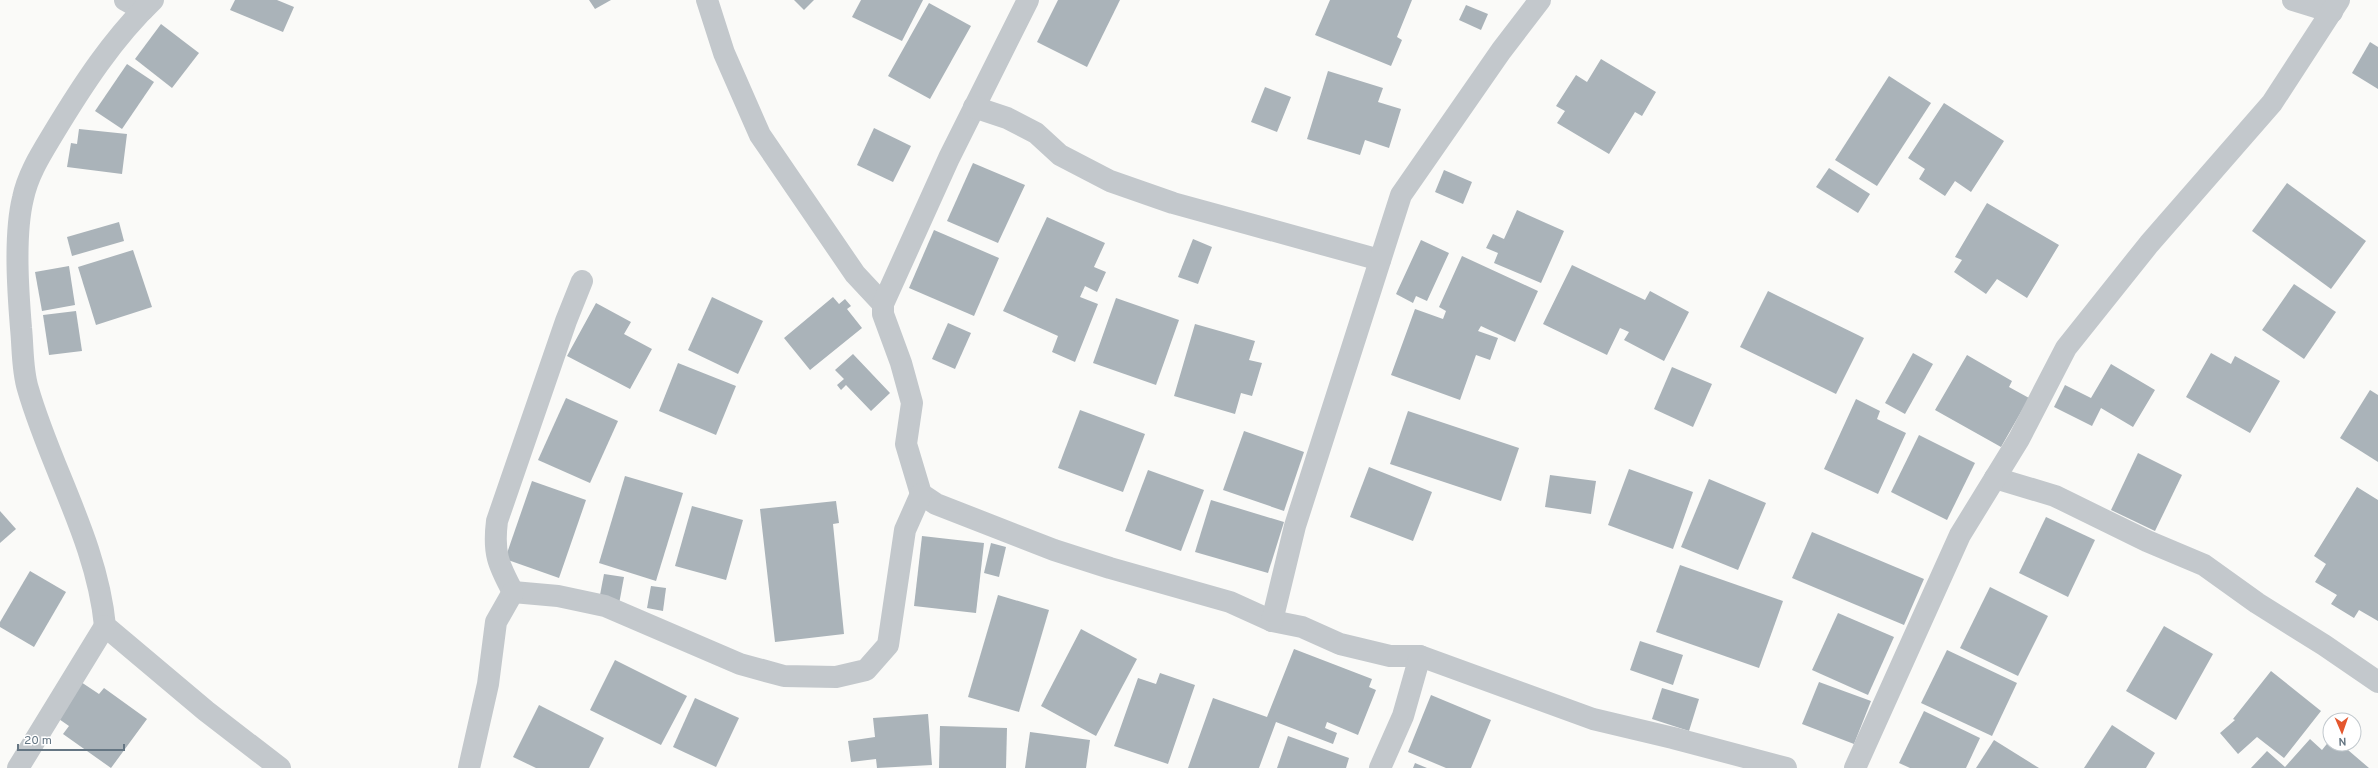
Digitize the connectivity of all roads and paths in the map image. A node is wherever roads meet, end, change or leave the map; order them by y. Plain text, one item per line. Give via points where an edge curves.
1 (707, 0) edge
2 (1028, 0) edge
3 (1540, 0) edge
4 (2293, 0) edge
5 (141, 3) edge
6 (2336, 6) edge
7 (974, 107) junction
8 (1380, 260) junction
9 (582, 281) dead end
10 (883, 304) junction
11 (1995, 478) junction
12 (921, 494) junction
13 (513, 592) junction
14 (1272, 621) junction
15 (105, 626) junction
16 (1420, 656) junction
17 (2378, 682) edge
18 (18, 768) edge
19 (280, 768) edge
20 (470, 768) edge
21 (1380, 768) edge
22 (1786, 768) edge
23 (1856, 768) edge

1 - 10 street via 724,53 760,135 855,274
2 - 7 street
3 - 8 street via 1501,51 1402,195
4 - 6 street
5 - 15 street via 71,104 33,168 22,198 19,241 19,308 27,387 55,468 90,550 102,598
6 - 11 street via 2272,103 2149,244 2066,348 2019,439
7 - 8 street via 1007,118 1036,133 1060,155 1110,181 1173,203
7 - 10 street
8 - 14 street via 1295,526
9 - 13 street via 497,521 494,542 499,566
10 - 12 street via 883,314 912,403 906,444
11 - 17 street via 2055,496 2147,541 2204,565 2256,603
11 - 23 street via 1960,535
12 - 13 street via 905,530 888,645 866,670 836,677 784,676 740,664 605,606 558,596
12 - 14 street via 936,504 1040,545 1230,602
13 - 20 street via 496,622 488,684
14 - 16 street via 1302,627 1340,644 1383,654
15 - 18 street
15 - 19 street via 206,711
16 - 21 street via 1403,716
16 - 22 street via 1593,719

